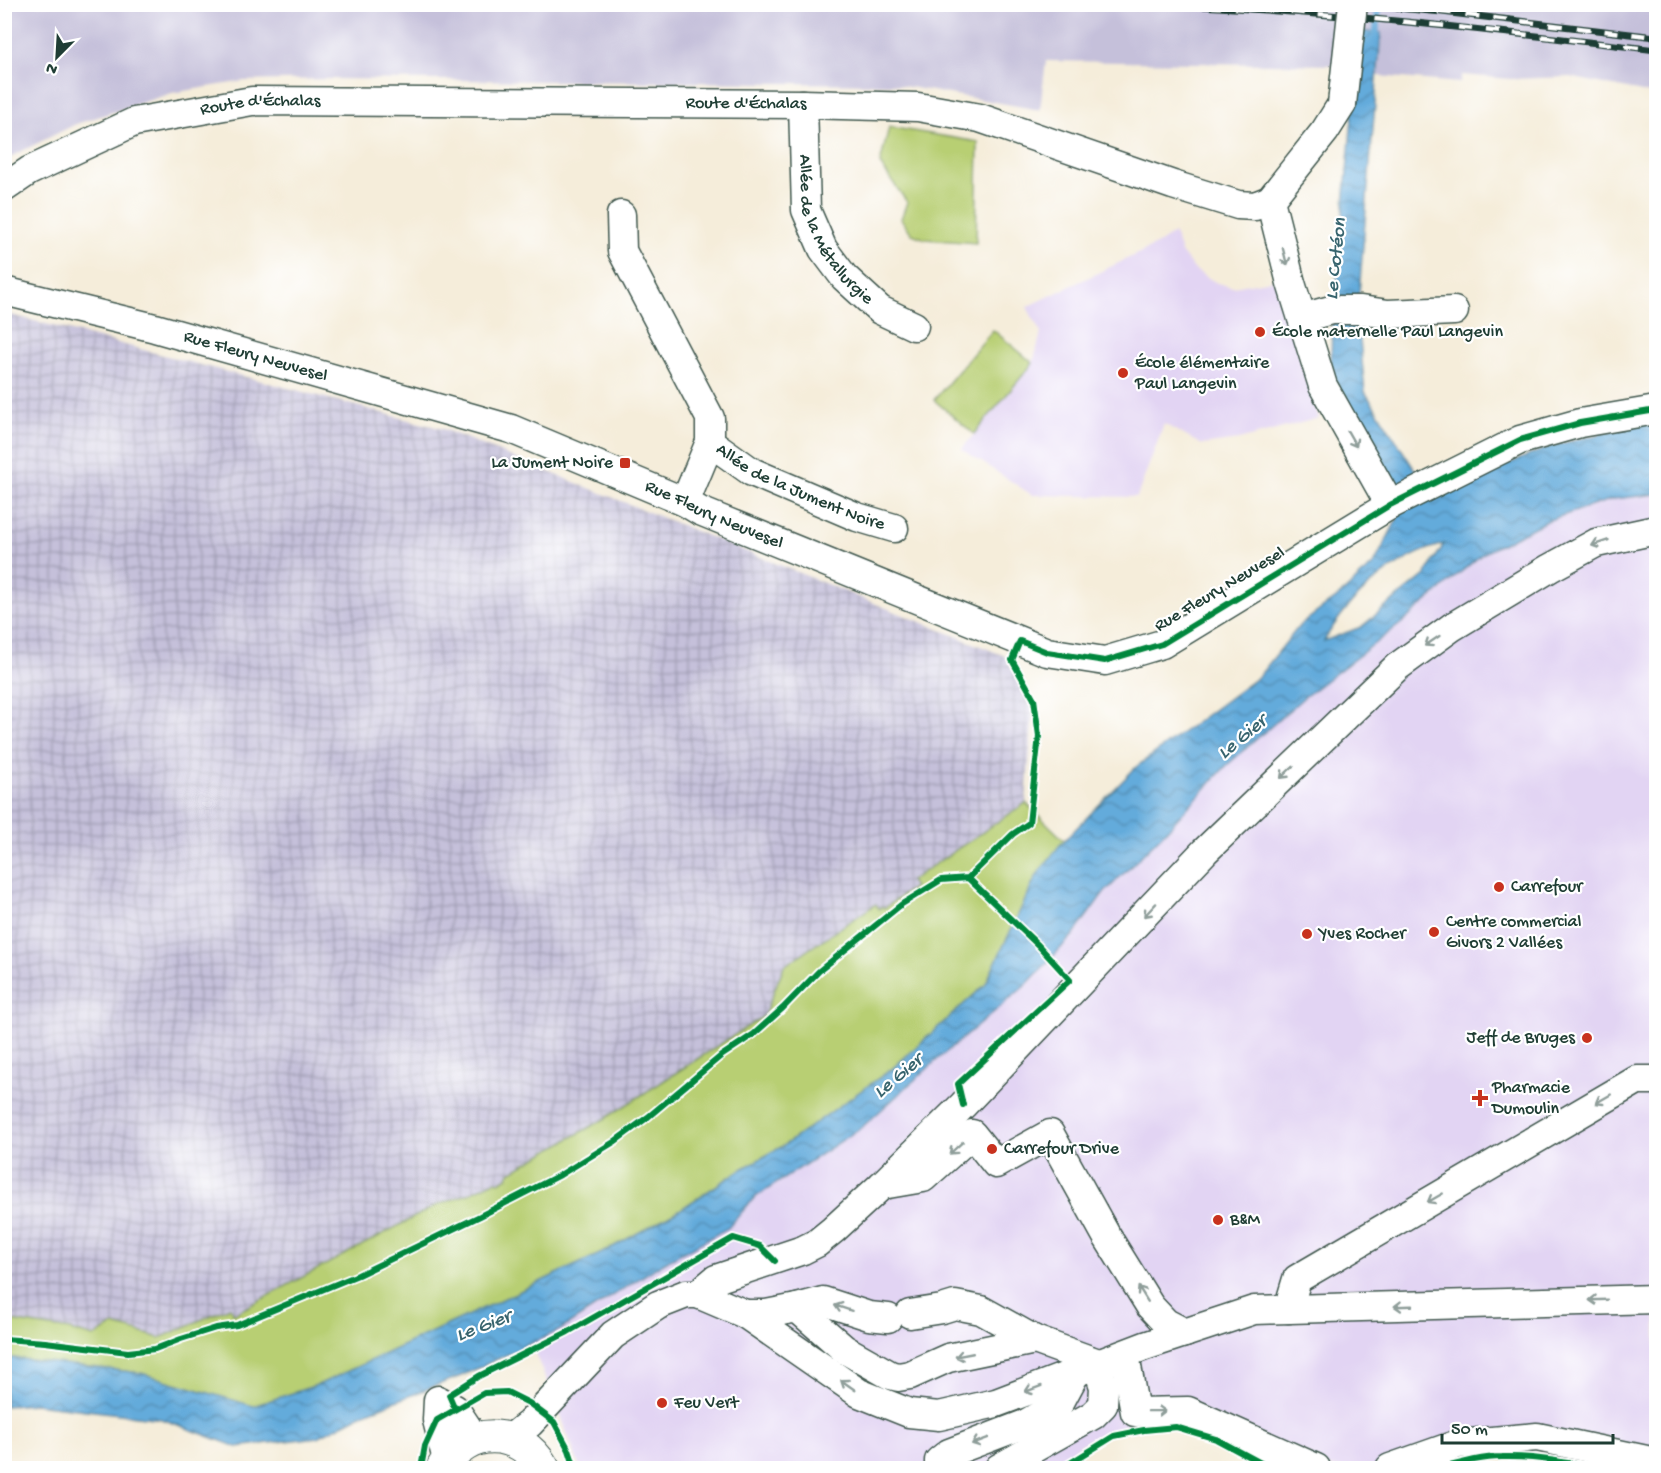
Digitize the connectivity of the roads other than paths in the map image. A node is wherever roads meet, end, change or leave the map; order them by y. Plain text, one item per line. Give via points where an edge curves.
1 (1353, 4) edge
2 (802, 104) junction
3 (4, 188) edge
4 (1270, 200) junction
5 (621, 215) dead end
6 (4, 291) edge
7 (1454, 311) dead end
8 (1302, 318) junction
9 (914, 326) dead end
10 (1656, 410) edge
11 (710, 442) junction
12 (685, 502) junction
13 (1390, 505) junction
14 (894, 528) dead end
15 (1656, 530) edge
16 (1656, 1080) edge
17 (882, 1185) junction
18 (698, 1294) junction
19 (1656, 1299) edge
20 (797, 1308) junction
21 (1288, 1309) junction
22 (745, 1314) junction
23 (1185, 1333) junction
24 (1035, 1340) junction
25 (1099, 1364) junction
26 (475, 1439) junction
27 (510, 1439) junction
28 (1656, 1462) edge
29 (445, 1464) edge
30 (543, 1468) edge
31 (939, 1468) edge
32 (999, 1468) edge
33 (1316, 1468) edge
34 (1390, 1468) edge

1 - 4 street, bridge via 1342,104 1325,132
2 - 3 street, Route d'Échalas via 252,101 134,122 29,171
2 - 4 street, Route d'Échalas via 918,107 980,118 1238,205 1254,206
2 - 9 street, Allée de la Métallurgie via 806,210 823,249 844,277 880,310
4 -> 8 street
5 - 11 street, Allée de la Jument Noire via 622,251 710,418
6 - 12 street, Rue Fleury Neuvesel via 155,328 511,429
7 - 8 street via 1388,314 1361,309 1331,310
8 -> 13 street via 1323,386
10 - 13 street, Rue Fleury Neuvesel via 1580,423 1520,440
11 - 12 street, Allée de la Jument Noire
11 - 14 street, Allée de la Jument Noire via 752,472 857,517
12 - 13 street, Rue Fleury Neuvesel via 700,512 1047,652 1104,661 1162,644
15 -> 17 street via 1596,543 1452,627 1397,667 1205,851
16 -> 21 street via 1637,1080 1297,1279
17 - 18 street via 817,1244 716,1279
23 -> 17 street via 1166,1323 1150,1306 1050,1134 996,1164 972,1134 923,1178
18 - 22 street
18 - 27 street via 686,1294 658,1305 613,1335
19 -> 21 street
20 - 22 street
24 -> 20 street via 981,1310 955,1305 899,1316 869,1316 823,1301
24 -> 20 street via 948,1358 898,1377 850,1353
21 - 23 street via 1254,1310
25 -> 22 street via 996,1403 939,1416 909,1413 859,1393
23 - 25 street
24 - 25 street
25 -> 31 street via 1059,1404 1025,1424 949,1453 939,1461
25 - 32 street via 1103,1405 1093,1415
25 -> 33 street via 1135,1412 1188,1411
26 - 27 main road
26 - 29 main road
26 - 29 street via 455,1409 438,1400 437,1420
27 - 30 main road via 537,1457
28 - 34 street via 1537,1437 1458,1444

